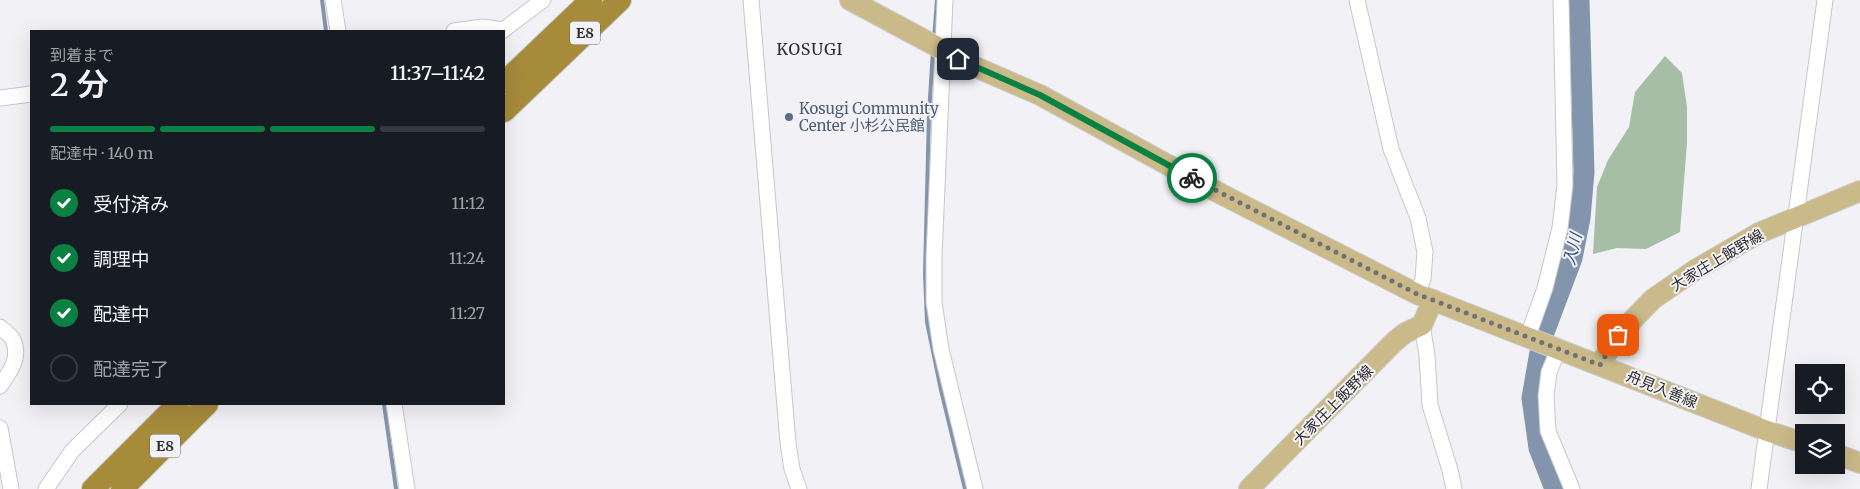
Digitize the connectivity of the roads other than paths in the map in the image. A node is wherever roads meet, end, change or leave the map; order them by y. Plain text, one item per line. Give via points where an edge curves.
1 (333, 0) edge
2 (543, 0) edge
3 (591, 0) edge
4 (620, 0) edge
5 (752, 0) edge
6 (850, 0) edge
7 (946, 0) edge
8 (1357, 0) edge
9 (1562, 0) edge
10 (1825, 0) edge
11 (338, 30) edge
12 (462, 30) edge
13 (498, 30) edge
14 (504, 30) edge
15 (943, 51) junction
16 (546, 56) junction
17 (505, 82) edge
18 (30, 94) edge
19 (0, 98) edge
20 (505, 110) edge
21 (1860, 191) edge
22 (1794, 217) junction
23 (1425, 297) junction
24 (1422, 325) junction
25 (0, 327) edge
26 (1528, 336) junction
27 (1559, 348) junction
28 (1600, 365) junction
29 (0, 386) edge
30 (119, 405) edge
31 (177, 405) edge
32 (206, 405) edge
33 (394, 405) edge
34 (0, 428) edge
35 (1767, 431) junction
36 (1795, 440) edge
37 (1845, 457) edge
38 (1860, 463) edge
39 (11, 489) edge
40 (46, 489) edge
41 (93, 489) edge
42 (122, 489) edge
43 (407, 489) edge
44 (799, 489) edge
45 (975, 489) edge
46 (1249, 489) edge
47 (1454, 489) edge
48 (1572, 489) edge
49 (1759, 489) edge

1 - 11 street
2 - 14 street
3 - 16 highway, E8
4 - 16 highway, E8
5 - 44 street via 788,443
6 - 15 main road, 舟見入善線
7 - 15 street
8 - 23 street via 1391,149 1418,218 1425,252
9 - 26 street via 1565,185 1560,228 1545,288
10 - 22 street
12 - 13 street via 484,27
15 - 23 main road, 舟見入善線 via 1040,95 1221,194
15 - 45 street via 934,302 941,349
16 - 17 highway, E8
16 - 20 highway, E8
18 - 19 street
21 - 22 main road, 大家庄上飯野線
22 - 28 main road, 大家庄上飯野線 via 1734,246 1653,300 1618,335
22 - 35 street
23 - 24 main road
23 - 26 main road, 舟見入善線
24 - 46 main road, 大家庄上飯野線 via 1394,342
24 - 47 street via 1430,405
25 - 29 street via 12,338 16,353 13,368
26 - 27 main road, 舟見入善線
27 - 28 main road, 舟見入善線
27 - 48 street via 1549,372 1546,396 1548,431
28 - 35 main road, 舟見入善線
30 - 40 street via 72,451
31 - 41 highway, E8
32 - 42 highway, E8
33 - 43 street
34 - 39 street
35 - 36 main road, 舟見入善線
35 - 49 street
37 - 38 main road

